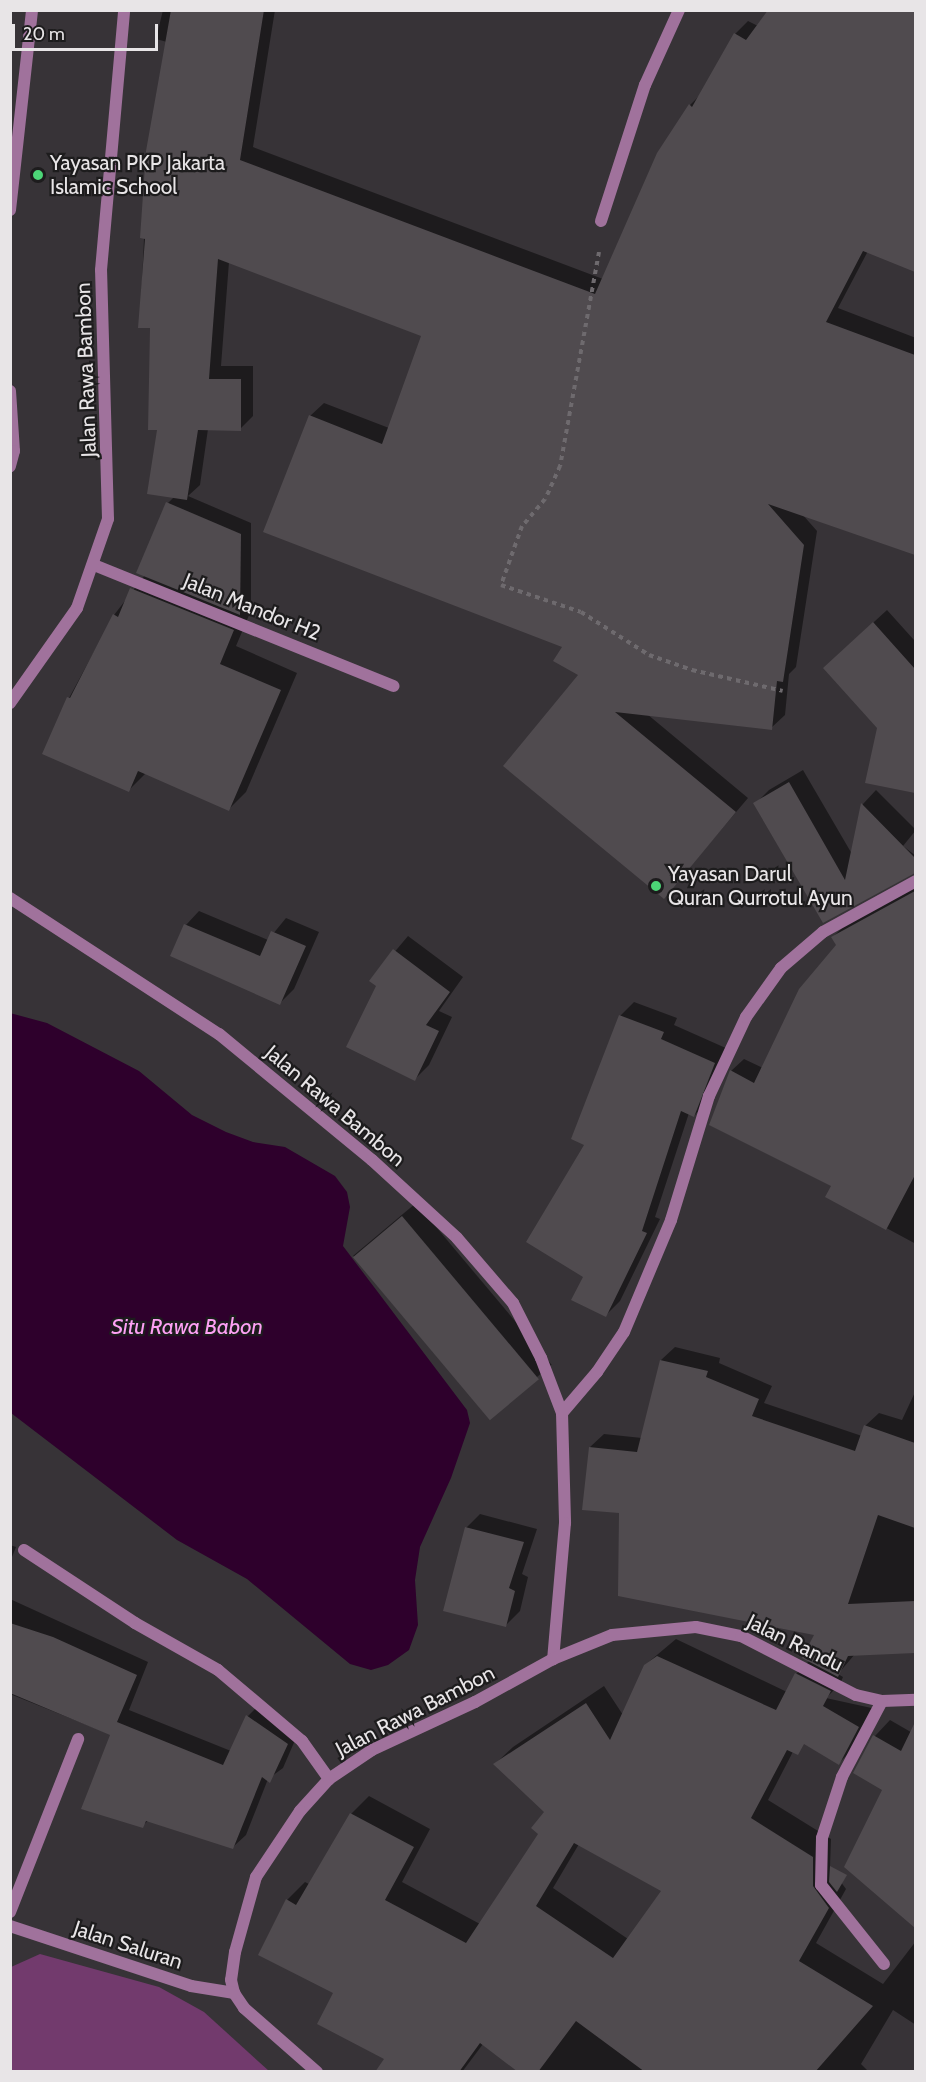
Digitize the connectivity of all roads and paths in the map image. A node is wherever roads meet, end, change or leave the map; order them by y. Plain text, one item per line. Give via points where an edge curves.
1 (32, 10) edge
2 (124, 10) edge
3 (680, 10) edge
4 (10, 210) edge
5 (602, 222) joint
6 (10, 391) edge
7 (10, 466) edge
8 (94, 566) junction
9 (394, 686) dead end
10 (783, 691) dead end
11 (10, 703) edge
12 (915, 881) edge
13 (10, 898) edge
14 (562, 1413) junction
15 (24, 1550) dead end
16 (553, 1659) junction
17 (915, 1700) edge
18 (882, 1701) junction
19 (78, 1739) dead end
20 (329, 1779) junction
21 (10, 1912) edge
22 (10, 1926) edge
23 (884, 1964) dead end
24 (234, 1993) junction
25 (317, 2072) edge

1 - 4 street
2 - 8 street, Jalan Rawa Bambon via 101,270 108,519
3 - 5 street via 645,85
5 - 10 path via 597,271 560,466 545,499 522,526 501,585 581,612 649,655 692,670
6 - 7 street via 14,451
8 - 9 street, Jalan Mandor H2
8 - 11 street, Jalan Rawa Bambon via 77,608
12 - 14 street via 823,932 781,968 746,1017 709,1096 671,1220 624,1332
13 - 14 street, Jalan Rawa Bambon via 219,1034 372,1160 457,1238 513,1303 542,1358
14 - 16 street, Jalan Rawa Bambon via 565,1523
15 - 20 street via 135,1623 218,1670 302,1741
16 - 18 street, Jalan Randu via 612,1635 696,1627 741,1636 856,1695
16 - 20 street, Jalan Rawa Bambon via 475,1702 372,1750
17 - 18 street, Jalan Randu
18 - 23 street via 842,1778 822,1838 821,1885
19 - 21 street
20 - 24 street, Jalan Rawa Bambon via 300,1811 256,1877 235,1952 231,1980
22 - 24 street, Jalan Saluran via 191,1986
24 - 25 street via 244,2008

